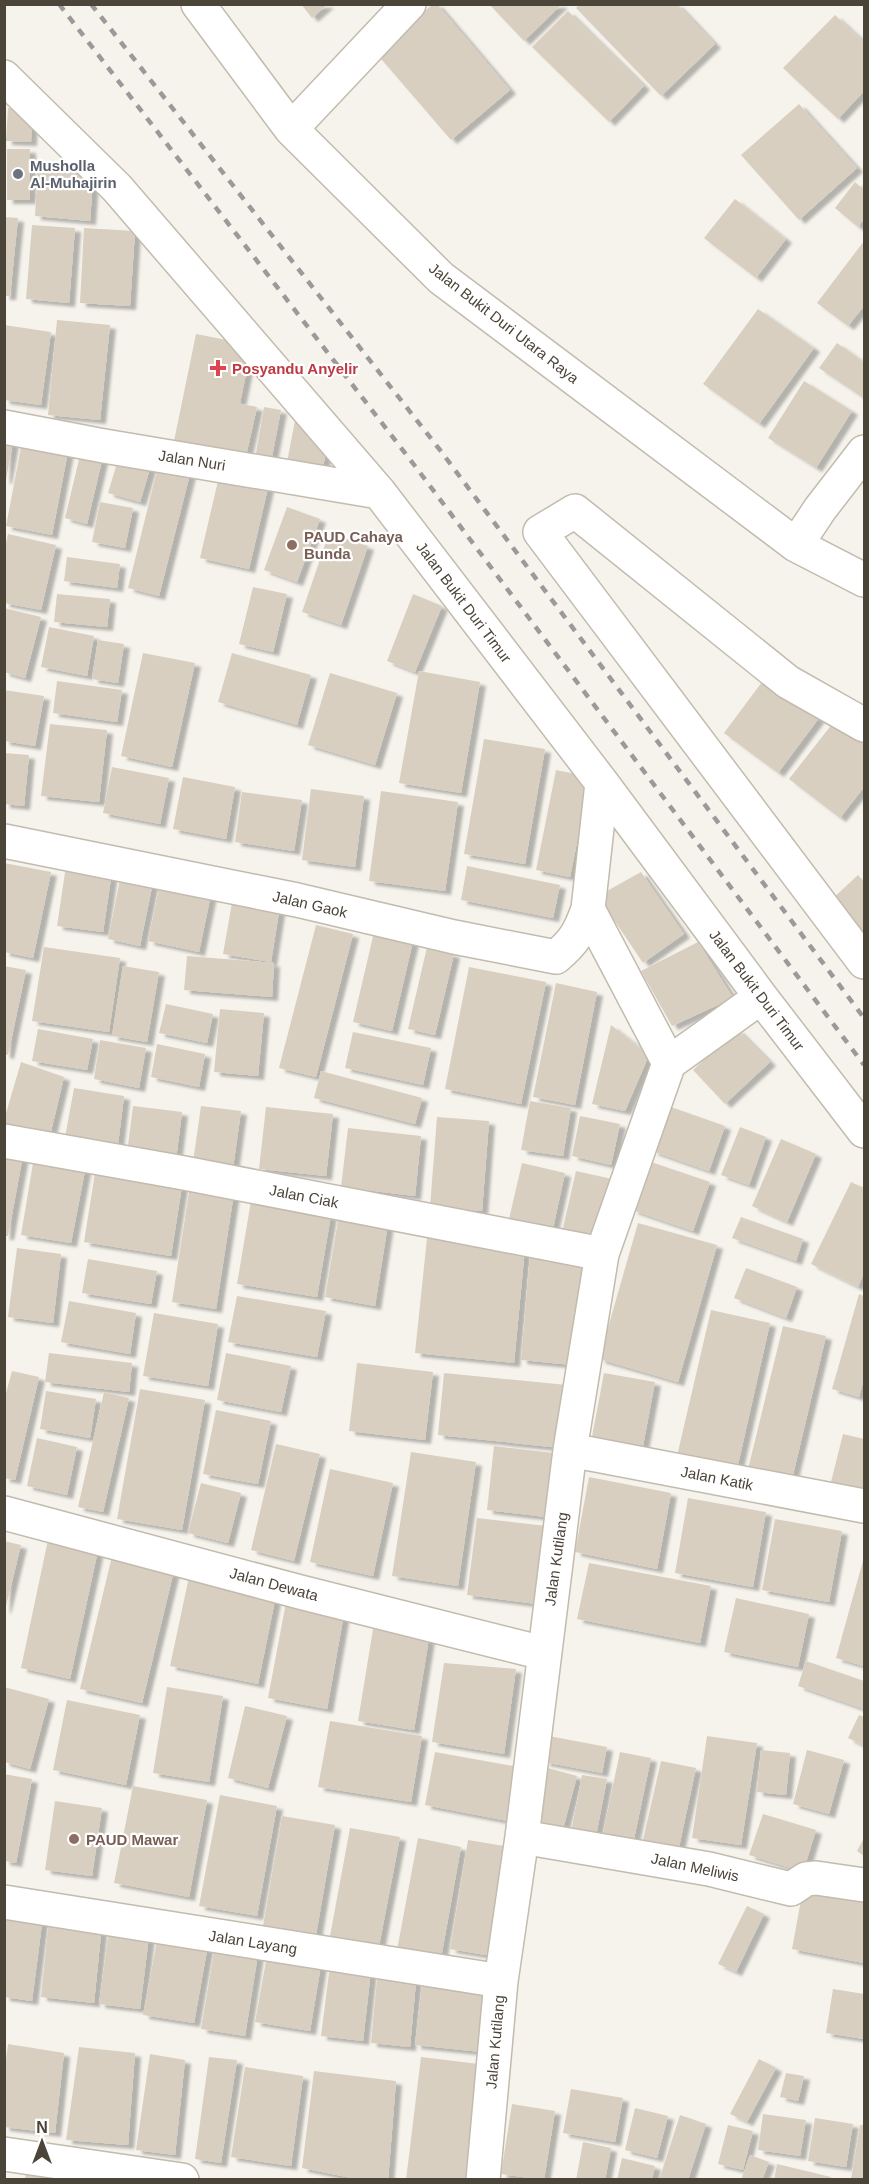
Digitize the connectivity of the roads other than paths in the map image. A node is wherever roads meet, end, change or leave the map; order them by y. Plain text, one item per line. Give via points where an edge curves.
1 (198, 4) edge
2 (409, 4) edge
3 (4, 77) edge
4 (291, 129) junction
5 (4, 427) edge
6 (864, 452) edge
7 (379, 492) junction
8 (796, 544) junction
9 (864, 580) edge
10 (864, 725) edge
11 (602, 783) junction
12 (4, 841) edge
13 (588, 909) junction
14 (864, 962) edge
15 (761, 997) junction
16 (669, 1063) junction
17 (864, 1131) edge
18 (4, 1142) edge
19 (602, 1254) junction
20 (570, 1450) junction
21 (864, 1506) edge
22 (4, 1513) edge
23 (543, 1653) junction
24 (522, 1837) junction
25 (864, 1885) edge
26 (4, 1902) edge
27 (501, 1981) junction
28 (4, 2154) edge
29 (182, 2180) edge
30 (483, 2180) edge

1 - 4 street, Jalan Bukit Duri Utara Raya
2 - 4 street
3 - 7 street, Jalan Bukit Duri Timur via 117,188
4 - 8 street, Jalan Bukit Duri Utara Raya via 441,278
5 - 7 street, Jalan Nuri
6 - 8 street
7 - 11 street, Jalan Bukit Duri Timur
8 - 9 street, Jalan Bukit Duri Utara Raya
10 - 14 street via 788,682 575,511 540,532
11 - 13 street, Jalan Gaok
11 - 15 street, Jalan Bukit Duri Timur
12 - 13 street, Jalan Gaok via 556,957 581,931
13 - 16 street
15 - 16 street
15 - 17 street, Jalan Bukit Duri Timur
16 - 19 street, Jalan Kutilang
18 - 19 street, Jalan Ciak
19 - 20 street, Jalan Kutilang
20 - 21 street, Jalan Katik
20 - 23 street, Jalan Kutilang
22 - 23 street, Jalan Dewata
23 - 24 street, Jalan Kutilang
24 - 25 street, Jalan Meliwis via 698,1867 791,1889 816,1878
24 - 27 street, Jalan Kutilang
26 - 27 street, Jalan Layang
27 - 30 street, Jalan Kutilang
28 - 29 street

